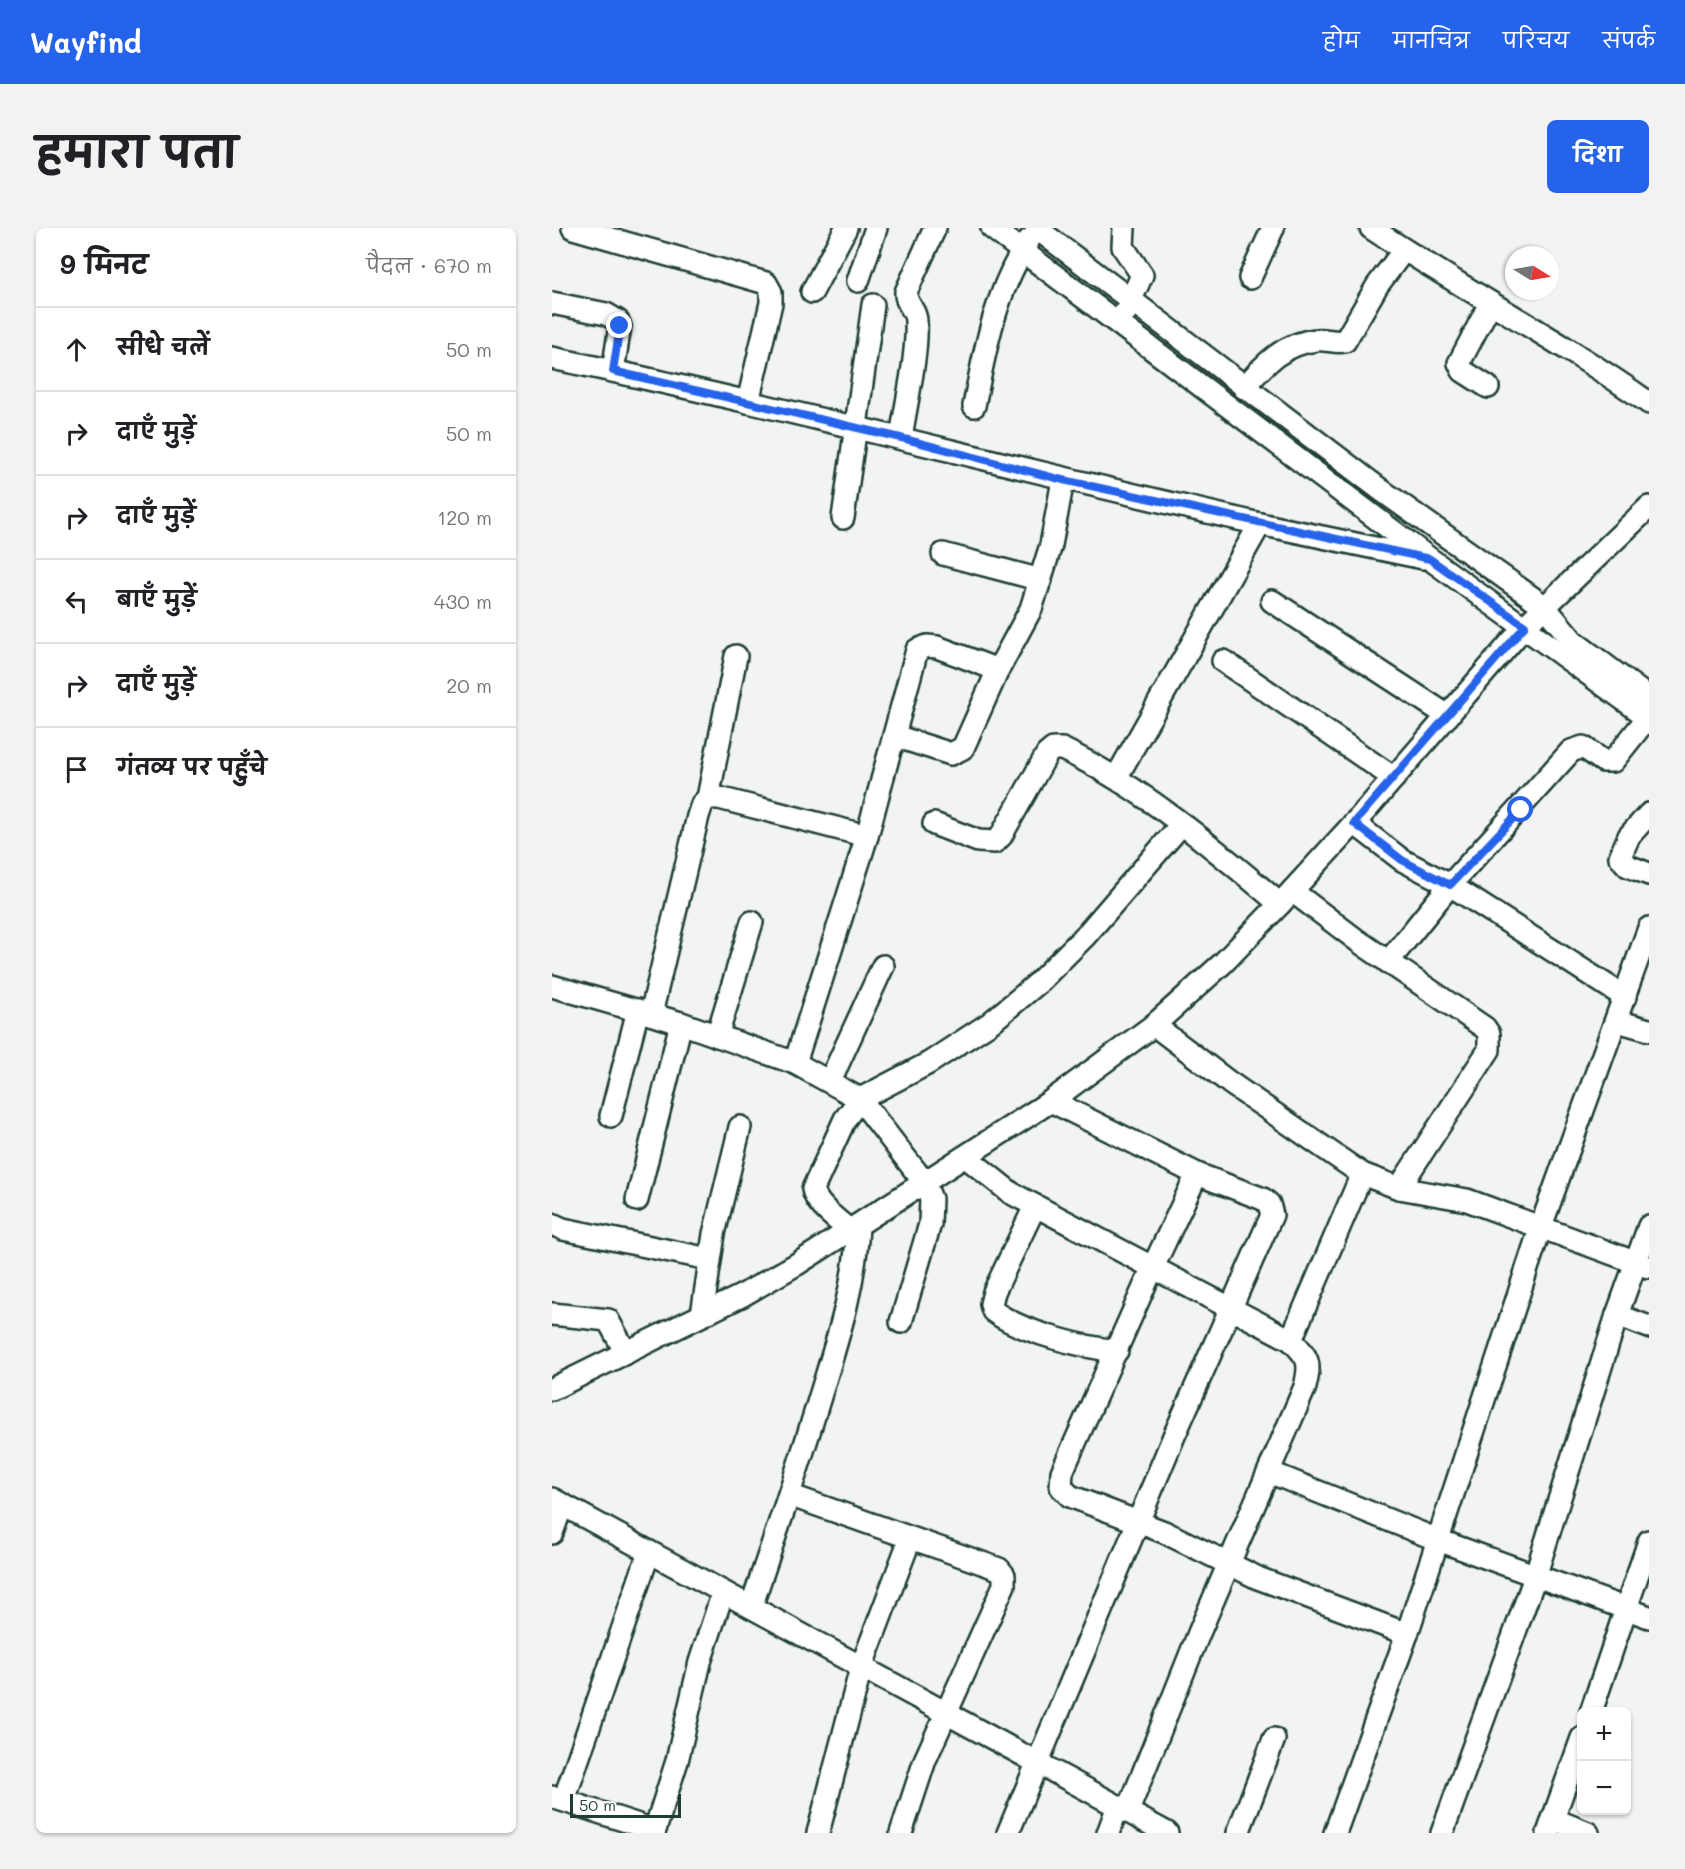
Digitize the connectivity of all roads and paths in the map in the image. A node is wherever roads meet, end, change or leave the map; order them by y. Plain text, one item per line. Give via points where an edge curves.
1 (573, 228) edge
2 (846, 228) edge
3 (876, 228) edge
4 (935, 228) edge
5 (992, 228) edge
6 (1036, 228) edge
7 (1124, 228) edge
8 (1273, 228) edge
9 (1371, 228) edge
10 (1022, 250) junction
11 (1404, 250) junction
12 (1095, 274) junction
13 (1250, 278) dead end
14 (858, 281) dead end
15 (812, 292) dead end
16 (1080, 295) junction
17 (552, 303) edge
18 (1131, 303) junction
19 (1490, 304) junction
20 (873, 305) dead end
21 (1119, 325) junction
22 (552, 358) edge
23 (613, 371) junction
24 (1237, 383) junction
25 (1488, 387) dead end
26 (1216, 398) junction
27 (748, 402) junction
28 (1649, 404) edge
29 (974, 406) dead end
30 (855, 427) junction
31 (901, 438) junction
32 (1063, 480) junction
33 (1381, 490) junction
34 (1649, 507) edge
35 (1368, 511) junction
36 (843, 518) dead end
37 (1260, 524) junction
38 (943, 554) dead end
39 (1430, 559) junction
40 (1041, 580) junction
41 (1272, 601) dead end
42 (1544, 606) junction
43 (1525, 626) junction
44 (736, 656) dead end
45 (1223, 661) dead end
46 (998, 670) junction
47 (1649, 711) edge
48 (1448, 716) junction
49 (895, 736) junction
50 (1116, 778) junction
51 (1394, 778) junction
52 (708, 798) junction
53 (1649, 814) edge
54 (1354, 823) junction
55 (934, 824) dead end
56 (1181, 825) junction
57 (867, 836) junction
58 (1649, 874) edge
59 (1450, 885) junction
60 (1286, 898) junction
61 (752, 922) dead end
62 (1649, 928) edge
63 (1388, 962) junction
64 (883, 966) dead end
65 (552, 986) edge
66 (1624, 997) junction
67 (645, 1012) junction
68 (1617, 1021) junction
69 (681, 1023) junction
70 (1154, 1025) junction
71 (1649, 1030) edge
72 (717, 1036) junction
73 (795, 1063) junction
74 (830, 1081) junction
75 (860, 1099) junction
76 (1051, 1101) junction
77 (611, 1116) dead end
78 (740, 1127) dead end
79 (966, 1157) junction
80 (1197, 1174) junction
81 (1362, 1174) junction
82 (924, 1182) junction
83 (1399, 1188) junction
84 (637, 1200) dead end
85 (1035, 1206) junction
86 (552, 1224) edge
87 (1649, 1226) edge
88 (854, 1228) junction
89 (1540, 1229) junction
90 (709, 1259) junction
91 (1642, 1265) edge
92 (1153, 1267) junction
93 (1232, 1307) junction
94 (552, 1314) edge
95 (702, 1315) junction
96 (1617, 1315) junction
97 (901, 1322) dead end
98 (1649, 1326) edge
99 (1291, 1340) junction
100 (1117, 1351) junction
101 (626, 1353) junction
102 (552, 1389) edge
103 (1269, 1472) junction
104 (789, 1495) junction
105 (557, 1502) edge
106 (1138, 1522) junction
107 (552, 1533) edge
108 (910, 1539) junction
109 (1438, 1540) junction
110 (1649, 1541) edge
111 (649, 1552) junction
112 (1230, 1564) junction
113 (1534, 1577) junction
114 (723, 1592) junction
115 (751, 1607) junction
116 (1626, 1609) junction
117 (1649, 1617) edge
118 (1407, 1634) junction
119 (861, 1668) junction
120 (1593, 1707) edge
121 (947, 1714) junction
122 (1274, 1739) dead end
123 (1577, 1750) edge
124 (1036, 1763) junction
125 (558, 1799) edge
126 (1123, 1808) junction
127 (1551, 1826) edge
128 (654, 1832) edge
129 (818, 1833) edge
130 (901, 1833) edge
131 (1008, 1833) edge
132 (1108, 1833) edge
133 (1167, 1833) edge
134 (1239, 1833) edge
135 (1335, 1833) edge
136 (1442, 1833) edge
137 (1588, 1833) edge

1 - 27 street via 766,283 771,303
2 - 15 street
3 - 14 street
4 - 31 street via 906,292 915,315 916,333
5 - 10 street
6 - 10 street
6 - 12 street
7 - 18 street via 1123,247 1142,275
8 - 13 street
9 - 11 street
10 - 16 street
10 - 29 street via 992,319
11 - 19 street
11 - 24 street via 1381,279 1345,341 1305,341 1287,348
12 - 16 street
12 - 18 street
16 - 21 street
17 - 23 street via 606,314 618,321
18 - 21 street
18 - 24 street
19 - 25 street via 1459,363 1463,371
19 - 28 street via 1554,340
20 - 30 street
21 - 26 street
22 - 23 street
23 - 27 street
24 - 26 street
24 - 33 street
26 - 35 street
27 - 30 street
30 - 31 street
30 - 36 street
31 - 32 street
32 - 37 street
32 - 40 street
33 - 35 street
33 - 42 street
34 - 42 street
35 - 39 street
37 - 39 street
37 - 50 street
38 - 40 street
39 - 43 street
40 - 46 street via 1031,609
41 - 48 street
42 - 43 street
42 - 47 street via 1560,630
43 - 47 street
43 - 48 street
44 - 52 street
45 - 51 street
46 - 49 street via 958,753 945,753
46 - 49 street via 937,647 917,650
47 - 59 street via 1613,761 1603,760 1583,747 1571,751
48 - 51 street
49 - 57 street
50 - 55 street via 1062,749 1053,749 995,842 978,841
50 - 56 street
51 - 54 street
52 - 57 street
52 - 67 street via 698,816
53 - 58 street via 1629,836 1620,856 1628,866
54 - 59 street via 1402,860
54 - 60 street
56 - 60 street
56 - 75 street via 1086,935 1038,983 990,1023 929,1063
57 - 73 street
59 - 63 street
59 - 66 street
60 - 63 street
60 - 70 street via 1223,963
61 - 72 street
62 - 66 street
63 - 83 street via 1485,1028 1491,1041 1489,1050
64 - 74 street
65 - 67 street
66 - 68 street
67 - 69 street
67 - 77 street
68 - 71 street
68 - 89 street
69 - 72 street
69 - 84 street
70 - 76 street
70 - 81 street
72 - 73 street
73 - 74 street
74 - 75 street
75 - 82 street
75 - 88 street via 841,1128 813,1189 821,1205
76 - 79 street
76 - 80 street
78 - 90 street
79 - 82 street
79 - 85 street via 1011,1193
80 - 92 street
80 - 93 street via 1263,1199 1272,1209
81 - 83 street
81 - 99 street
82 - 88 street
82 - 97 street via 932,1212
83 - 89 street via 1467,1200
85 - 92 street
85 - 100 street via 994,1292 993,1311 1007,1320 1074,1344
86 - 90 street
87 - 91 street
88 - 95 street via 743,1295
88 - 104 street via 856,1264 849,1300
89 - 91 street
89 - 109 street
90 - 95 street
91 - 96 street
92 - 93 street
92 - 100 street
93 - 99 street
93 - 106 street
94 - 101 street via 608,1320
95 - 101 street
96 - 98 street
96 - 113 street
99 - 103 street via 1306,1355 1310,1368
100 - 106 street via 1062,1472 1061,1487 1070,1496
101 - 102 street
103 - 109 street
103 - 112 street
104 - 108 street
104 - 115 street
105 - 107 street
105 - 111 street
106 - 112 street
106 - 124 street
108 - 119 street
108 - 121 street via 999,1569 1004,1575 1004,1586
109 - 113 street
109 - 118 street
110 - 116 street
111 - 114 street
111 - 125 street
112 - 118 street
112 - 126 street
113 - 116 street
113 - 136 street
114 - 115 street
114 - 128 street
115 - 119 street
116 - 117 street
116 - 120 street
118 - 135 street
119 - 121 street
119 - 129 street
121 - 124 street
121 - 130 street via 925,1760
122 - 134 street
123 - 127 street
124 - 126 street
124 - 131 street
125 - 128 street
126 - 132 street
126 - 133 street
127 - 137 street

